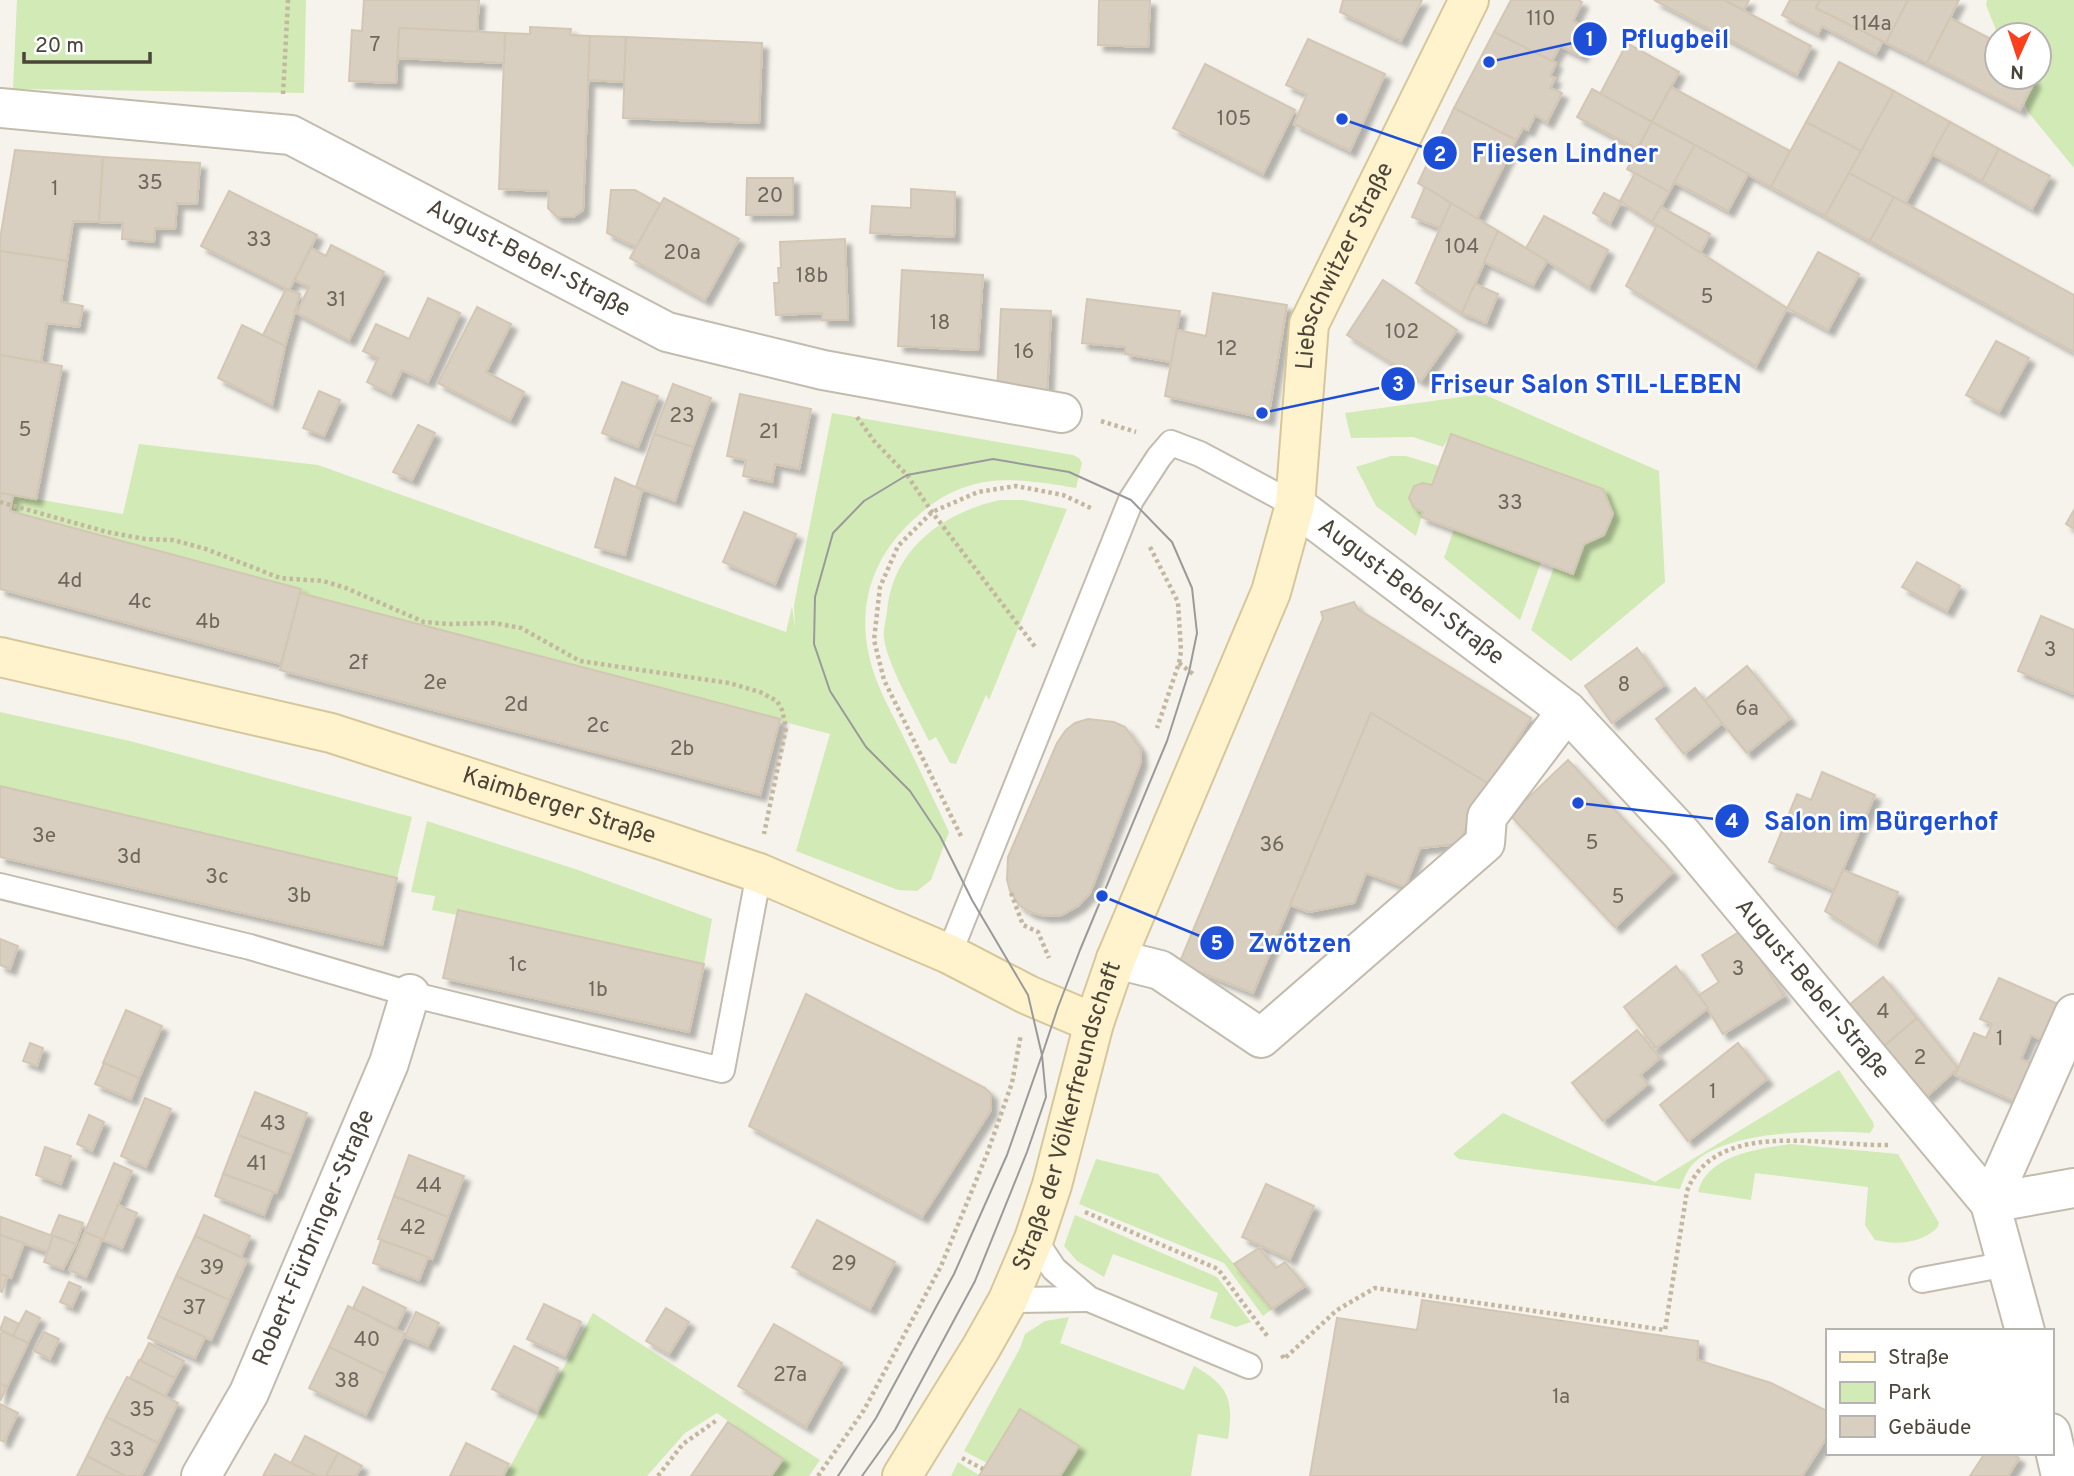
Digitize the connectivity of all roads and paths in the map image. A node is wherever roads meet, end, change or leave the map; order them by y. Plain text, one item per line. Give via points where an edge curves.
1 (288, 0) edge
2 (1469, 0) edge
3 (0, 108) edge
4 (281, 135) junction
5 (823, 370) junction
6 (1062, 413) joint
7 (1171, 443) junction
8 (0, 502) edge
9 (1295, 505) junction
10 (932, 512) junction
11 (1123, 523) junction
12 (1142, 555) dead end
13 (0, 657) edge
14 (1060, 679) junction
15 (1567, 711) junction
16 (1157, 727) dead end
17 (1205, 744) joint
18 (759, 873) junction
19 (981, 877) junction
20 (1012, 880) dead end
21 (0, 886) edge
22 (949, 954) junction
23 (1116, 959) junction
24 (1052, 965) dead end
25 (410, 993) junction
26 (1028, 995) junction
27 (2074, 1014) edge
28 (1094, 1023) junction
29 (1923, 1122) junction
30 (2074, 1188) edge
31 (1990, 1203) junction
32 (1083, 1211) dead end
33 (1034, 1239) junction
34 (2007, 1264) junction
35 (1922, 1280) dead end
36 (1089, 1299) junction
37 (1008, 1300) junction
38 (2024, 1329) edge
39 (1275, 1345) dead end
40 (1279, 1352) dead end
41 (1249, 1366) dead end
42 (717, 1420) dead end
43 (2053, 1442) edge
44 (953, 1453) dead end
45 (983, 1469) dead end
46 (201, 1476) edge
47 (658, 1476) edge
48 (818, 1476) edge
49 (902, 1476) edge
50 (2061, 1476) edge

1 - 4 path
2 - 9 main road, Liebschwitzer Straße via 1310,324
3 - 4 street, August-Bebel-Straße
4 - 5 street, August-Bebel-Straße via 291,135 667,332
5 - 6 street, August-Bebel-Straße
5 - 10 path
6 - 7 path
7 - 9 lane, August-Bebel-Straße via 1200,453
7 - 11 lane via 1131,500
8 - 18 path via 107,532 173,540 280,578 323,581 424,622 494,622 521,628 580,661 729,683 760,692 776,701 786,729
9 - 15 street, August-Bebel-Straße
9 - 17 main road, Liebschwitzer Straße via 1271,592
10 - 11 path via 978,492 1016,486 1063,495
10 - 14 path
10 - 19 path via 898,546 880,587 874,640 884,680
11 - 14 lane
12 - 16 path via 1148,542 1178,602 1179,663
13 - 18 main road, Kaimberger Straße via 331,733
14 - 19 lane
15 - 23 street via 1487,817 1485,843 1261,1038 1160,970
15 - 29 street, August-Bebel-Straße via 1681,833
17 - 23 main road, Straße der Völkerfreundschaft
18 - 22 main road, Kaimberger Straße
18 - 25 lane via 722,1070
19 - 22 lane
20 - 24 path via 1011,893 1023,925 1038,932
21 - 25 lane via 250,947
22 - 26 main road, Kaimberger Straße
23 - 28 main road, Straße der Völkerfreundschaft
25 - 46 street, Robert-Fürbringer-Straße via 388,1063 249,1393
26 - 28 main road, Kaimberger Straße
26 - 48 path via 1012,1083 941,1266 864,1410
27 - 31 street
28 - 33 main road, Straße der Völkerfreundschaft
29 - 31 street, August-Bebel-Straße
29 - 40 path via 1890,1145 1779,1141 1710,1157 1693,1175 1686,1191 1665,1330 1375,1288 1337,1310 1284,1359
30 - 31 street
31 - 34 street
32 - 39 path via 1218,1269
33 - 36 lane via 1054,1269
33 - 37 main road, Straße der Völkerfreundschaft
34 - 35 lane
34 - 38 street
36 - 37 lane
36 - 41 lane
37 - 49 main road, Straße der Völkerfreundschaft
42 - 47 path via 683,1444
43 - 50 street
44 - 45 path

